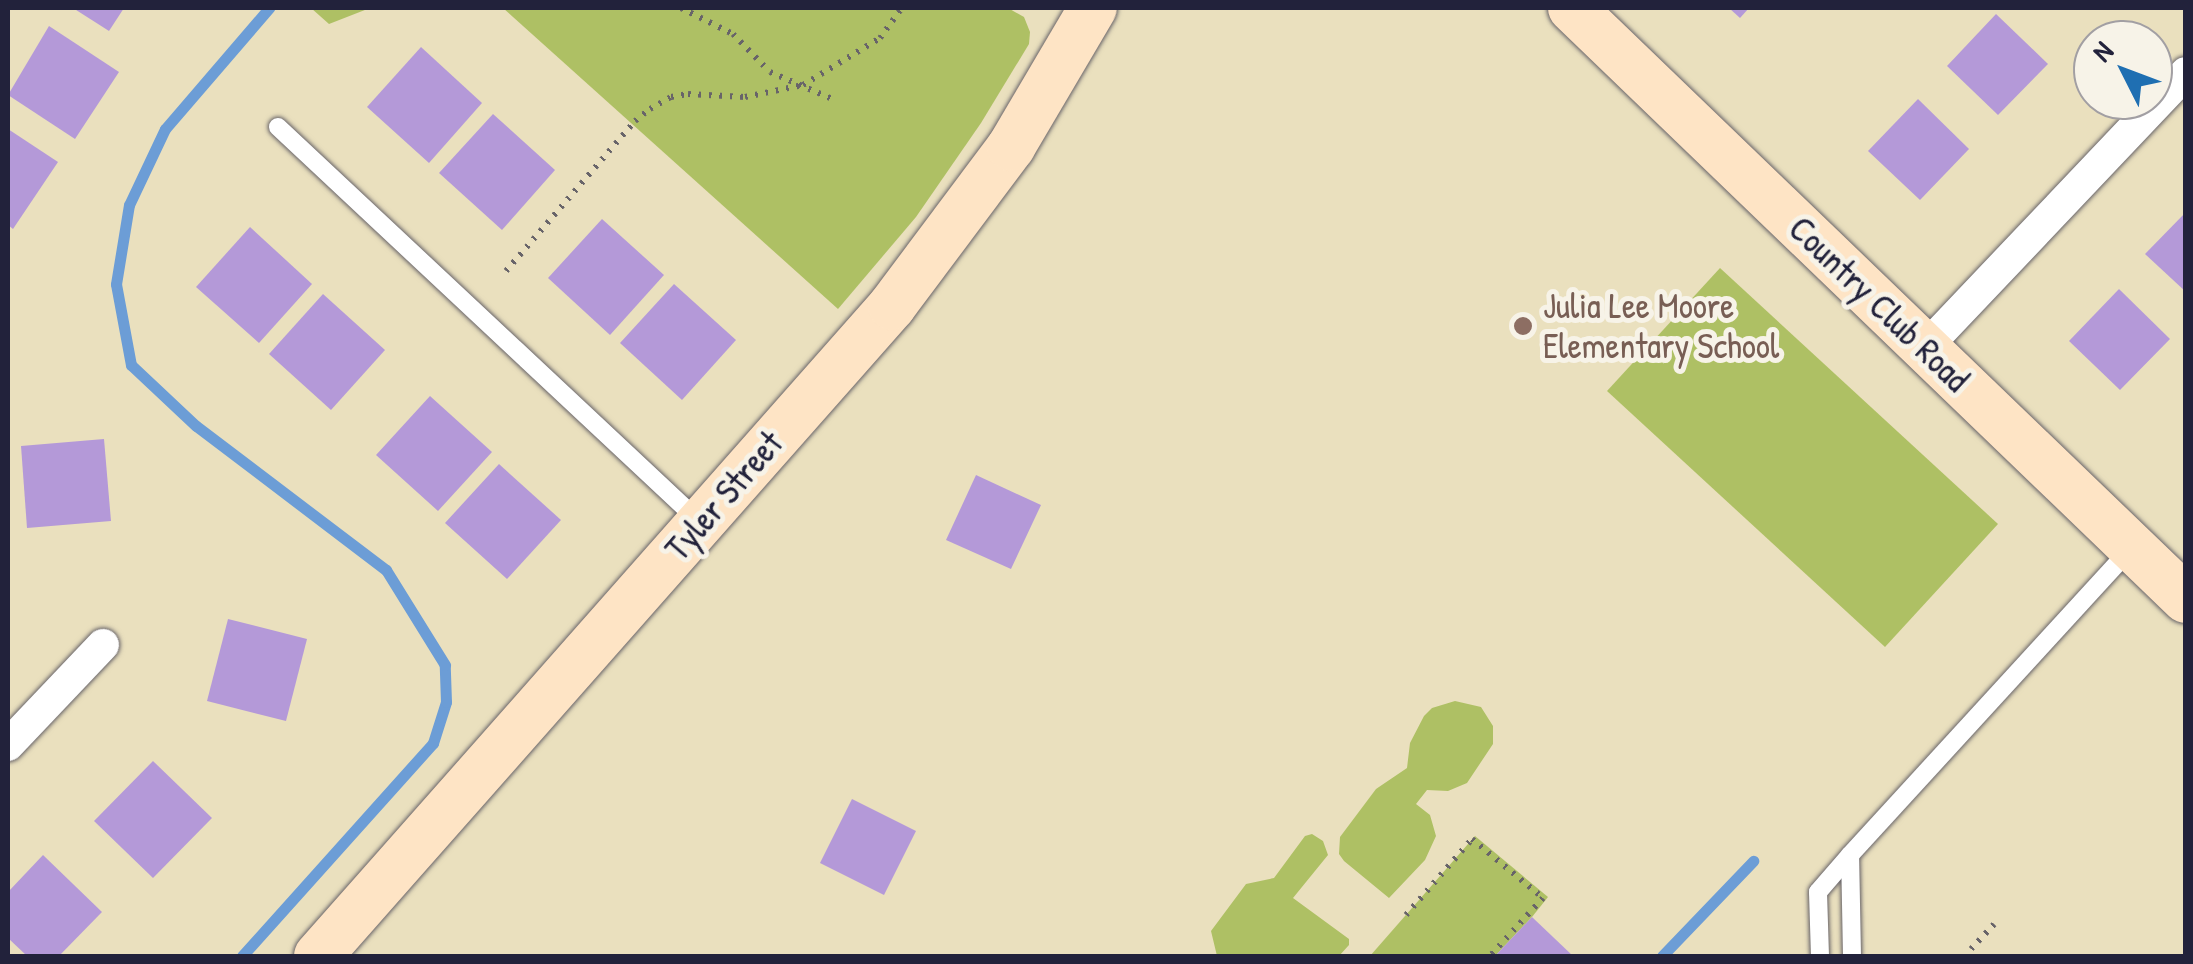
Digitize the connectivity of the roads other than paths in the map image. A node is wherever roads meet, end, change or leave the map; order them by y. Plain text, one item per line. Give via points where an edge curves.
1 (1094, 8) edge
2 (1572, 8) edge
3 (2186, 73) edge
4 (278, 127) dead end
5 (1925, 348) junction
6 (700, 522) junction
7 (2132, 548) junction
8 (2186, 599) edge
9 (103, 645) dead end
10 (8, 745) edge
11 (1850, 856) junction
12 (318, 956) edge
13 (1820, 956) edge
14 (1852, 956) edge

1 - 6 street, Tyler Street via 1012,147 949,236
2 - 5 street, Country Club Road
3 - 5 street
4 - 6 lane
5 - 7 street, Country Club Road
6 - 12 street, Tyler Street
7 - 8 street, Country Club Road
7 - 11 lane
9 - 10 street
11 - 13 lane via 1818,892
11 - 14 lane

